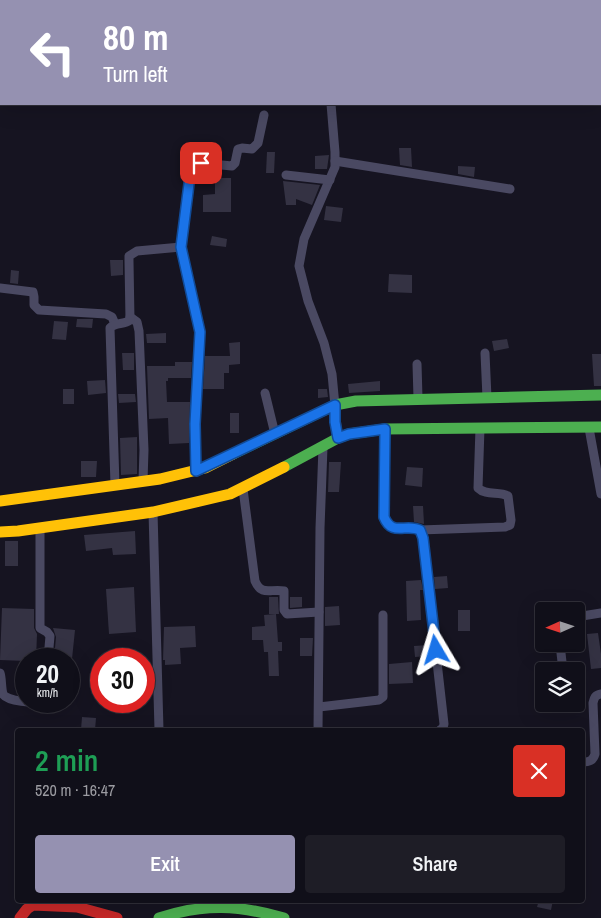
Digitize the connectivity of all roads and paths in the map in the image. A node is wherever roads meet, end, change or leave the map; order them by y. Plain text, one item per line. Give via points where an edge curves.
1 (331, 105) edge
2 (264, 115) dead end
3 (335, 161) junction
4 (286, 175) dead end
5 (330, 180) junction
6 (510, 189) dead end
7 (181, 247) junction
8 (0, 288) edge
9 (130, 317) junction
10 (115, 324) junction
11 (485, 353) dead end
12 (417, 364) dead end
13 (265, 393) dead end
14 (601, 396) edge
15 (418, 398) junction
16 (487, 398) junction
17 (335, 408) junction
18 (601, 427) edge
19 (480, 428) junction
20 (589, 428) junction
21 (385, 429) junction
22 (275, 434) junction
23 (338, 438) junction
24 (323, 447) junction
25 (196, 471) junction
26 (143, 481) junction
27 (115, 485) junction
28 (243, 489) junction
29 (601, 494) edge
30 (0, 501) edge
31 (153, 512) junction
32 (40, 528) junction
33 (420, 530) junction
34 (0, 532) edge
35 (319, 612) junction
36 (601, 613) edge
37 (383, 615) dead end
38 (585, 616) edge
39 (49, 648) edge
40 (0, 673) edge
41 (601, 694) edge
42 (15, 700) edge
43 (319, 707) junction
44 (159, 728) edge
45 (318, 728) edge
46 (443, 728) edge
47 (585, 762) edge
48 (257, 905) edge
49 (171, 916) edge
50 (20, 918) edge
51 (117, 918) edge
52 (158, 918) edge
53 (284, 918) edge

1 - 3 street
2 - 7 street via 258,143 252,149 238,149 236,163 232,166 196,163 191,168
3 - 5 street
3 - 6 street
4 - 5 street
5 - 17 street via 304,239 299,266 324,342 332,374
7 - 9 street via 137,251 129,256
7 - 25 street via 200,332
8 - 10 street via 32,292 34,305 39,310 106,314
9 - 10 street via 126,323
9 - 26 street via 137,322 139,331
10 - 27 street via 110,328
11 - 16 street
12 - 15 street
13 - 22 street
14 - 16 street
15 - 16 street
15 - 17 street via 356,400
17 - 22 street
17 - 23 street
18 - 20 street
19 - 20 street
19 - 21 street
19 - 33 street via 478,488 483,492 508,496 510,525
20 - 29 street
21 - 23 street
21 - 33 street via 384,517 394,528
22 - 25 street
23 - 24 street
24 - 28 street
24 - 35 street
25 - 26 street
26 - 27 street
27 - 30 street
28 - 31 street
28 - 35 street via 258,586 264,591 284,590 287,614
31 - 32 street
31 - 44 street
32 - 34 street
32 - 39 street via 40,625 41,630 50,636
33 - 46 street
35 - 43 street
36 - 38 street
37 - 43 street via 383,697
40 - 42 street via 4,694
41 - 47 street via 594,698 593,703 594,759
43 - 45 street
48 - 49 street via 202,906
48 - 53 street
49 - 52 street
50 - 51 street via 33,905 77,907

